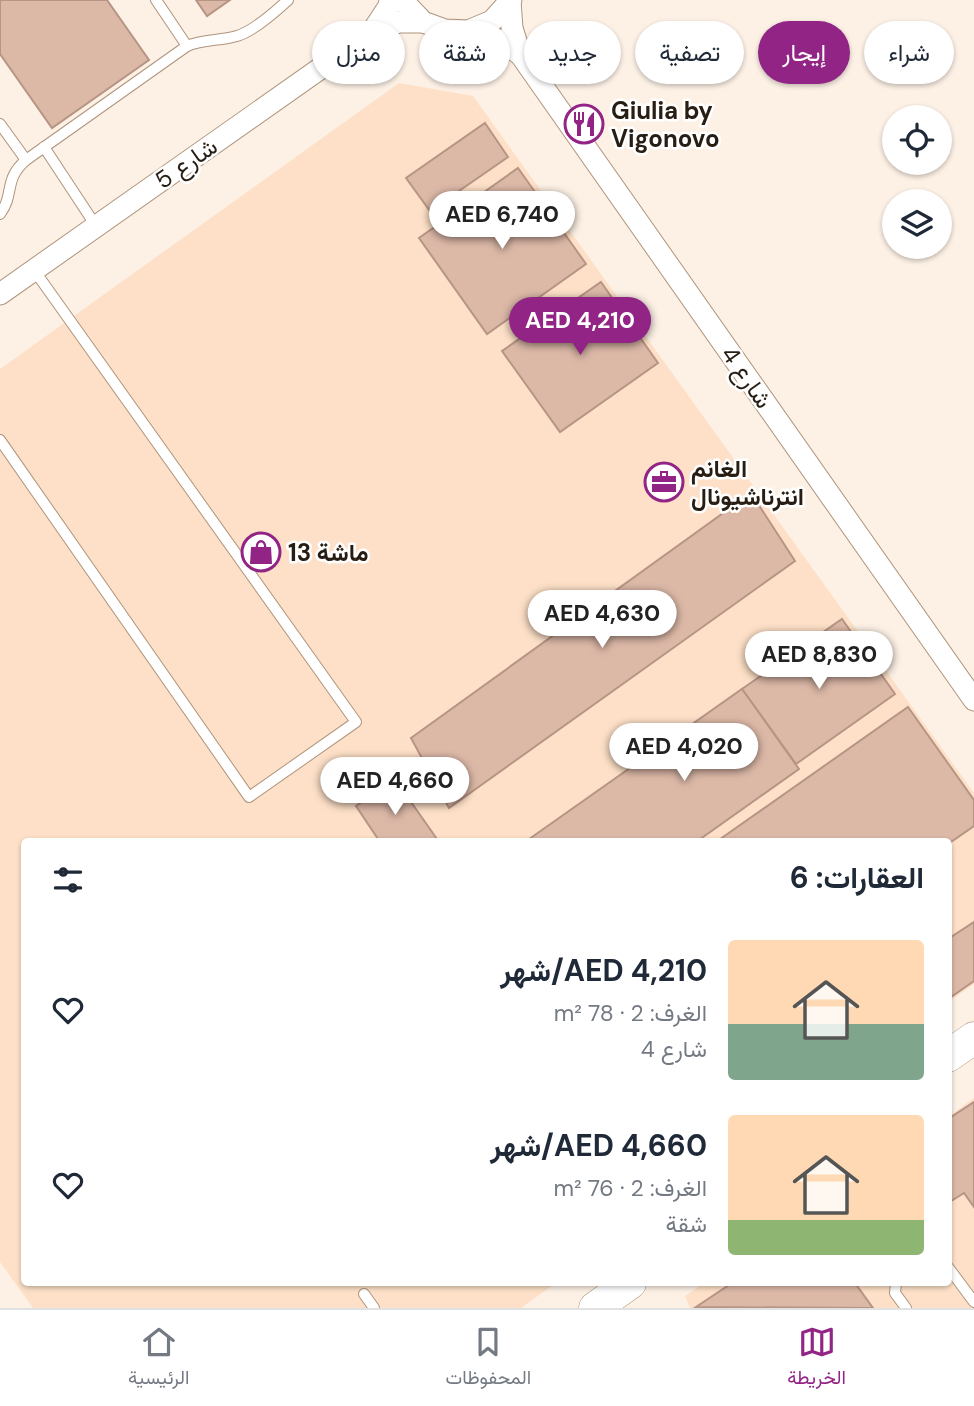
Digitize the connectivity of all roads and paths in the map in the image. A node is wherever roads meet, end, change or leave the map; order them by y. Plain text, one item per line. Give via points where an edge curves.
1 (156, 0) edge
2 (288, 0) edge
3 (390, 0) edge
4 (404, 0) edge
5 (511, 1) edge
6 (379, 21) edge
7 (422, 21) edge
8 (490, 21) edge
9 (187, 46) junction
10 (510, 48) edge
11 (520, 54) junction
12 (312, 74) edge
13 (0, 124) edge
14 (44, 147) junction
15 (26, 160) junction
16 (0, 214) edge
17 (96, 226) junction
18 (34, 270) junction
19 (0, 294) edge
20 (0, 440) edge
21 (974, 700) edge
22 (974, 1038) edge
23 (952, 1053) edge
24 (952, 1272) edge
25 (627, 1286) edge
26 (896, 1286) edge
27 (364, 1294) dead end
28 (974, 1303) edge
29 (374, 1308) edge
30 (595, 1308) edge
31 (906, 1308) edge

1 - 9 lane
2 - 9 lane via 246,33
3 - 6 street, شارع 5
4 - 7 street
5 - 8 street
5 - 11 street, شارع 4 via 512,28
9 - 14 lane
10 - 11 street, شارع 4
11 - 21 street, شارع 4
12 - 17 street, شارع 5
13 - 15 lane
14 - 15 lane
14 - 17 lane
15 - 16 lane via 14,173
17 - 18 street, شارع 5
18 - 19 street, شارع 5
18 - 20 lane via 356,722 249,797
22 - 23 street
24 - 28 lane
25 - 30 street
26 - 31 lane via 895,1293
27 - 29 lane

